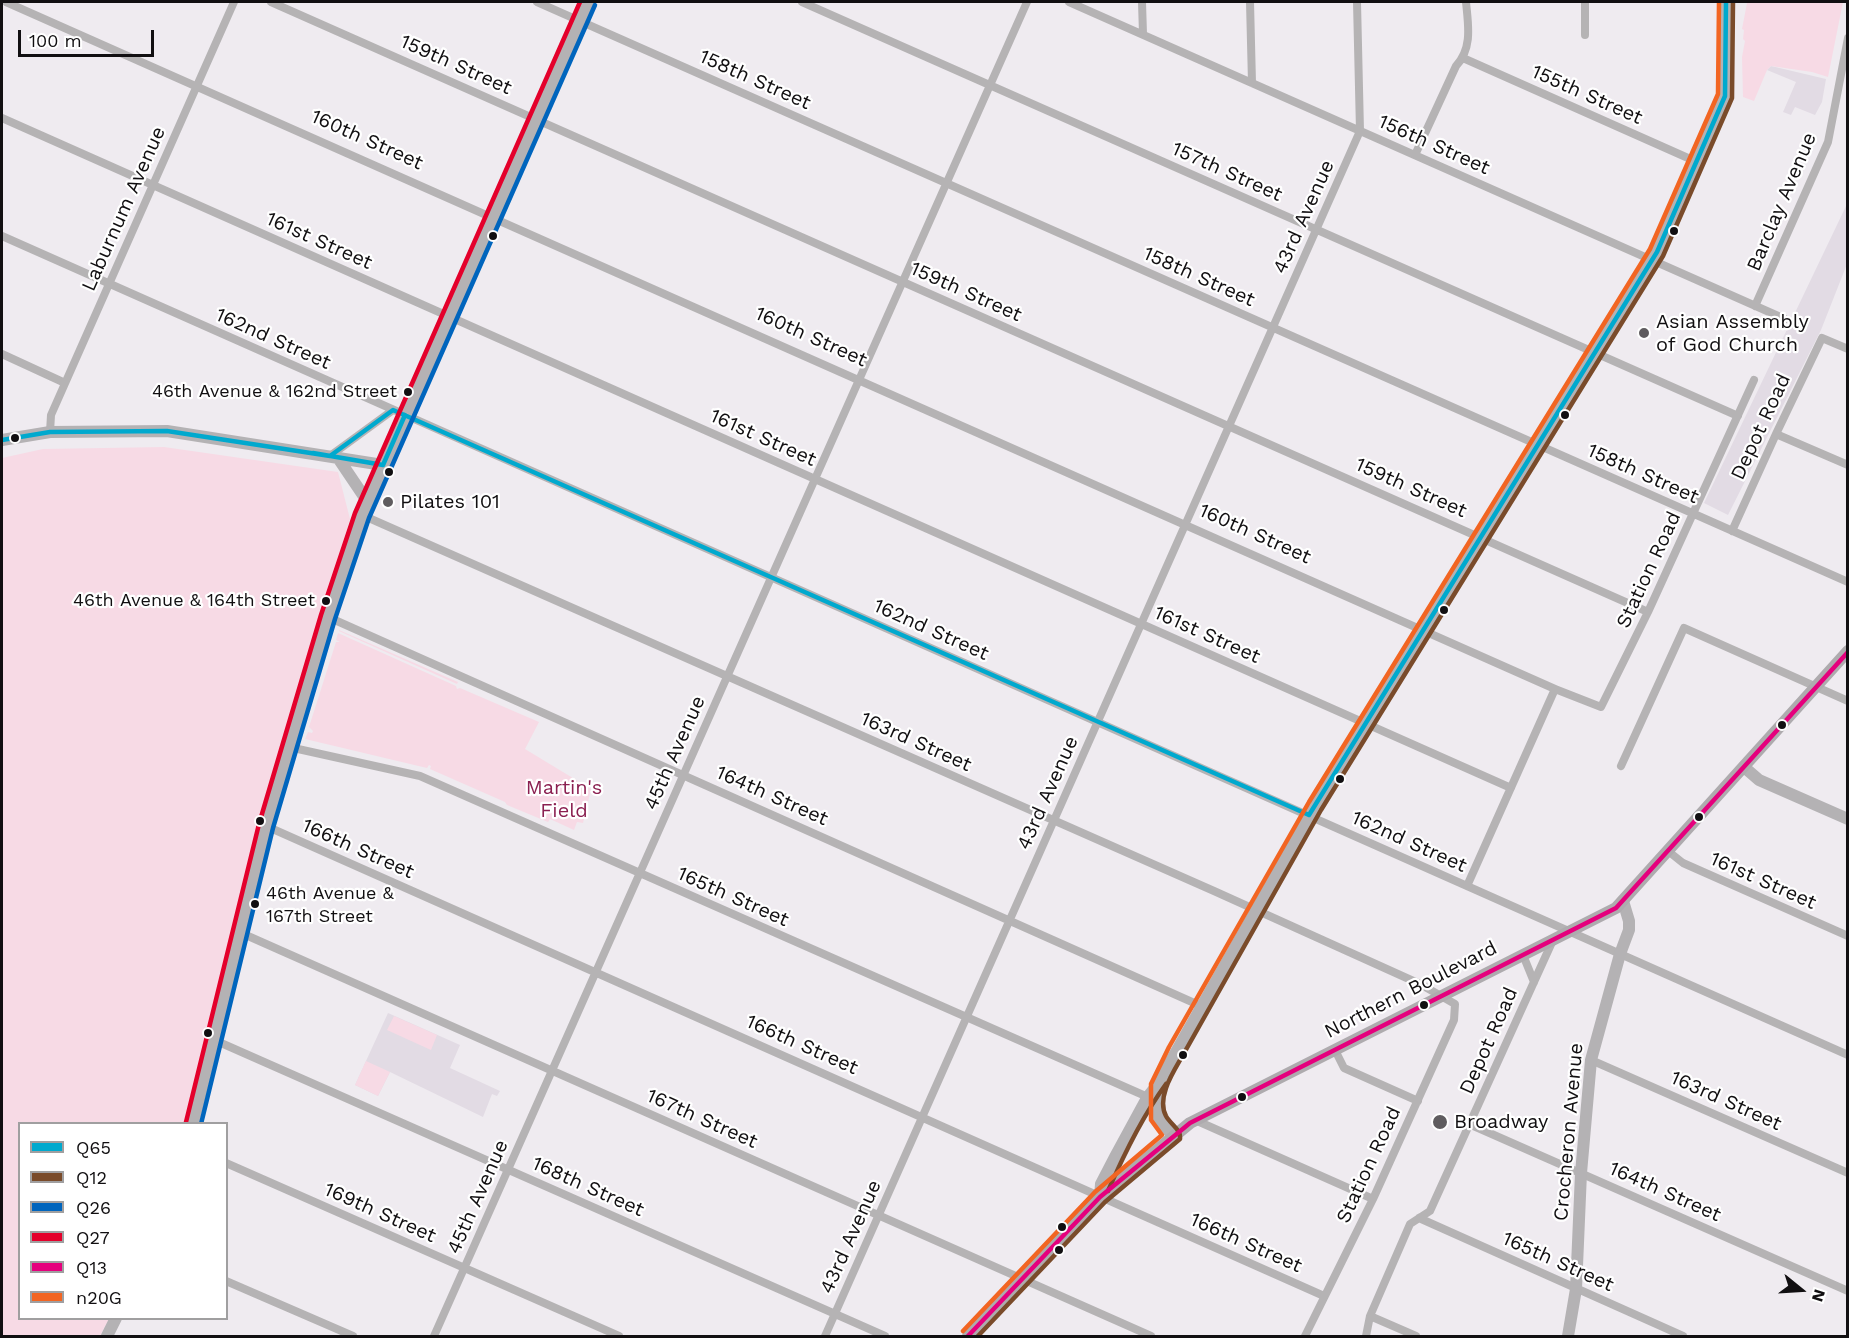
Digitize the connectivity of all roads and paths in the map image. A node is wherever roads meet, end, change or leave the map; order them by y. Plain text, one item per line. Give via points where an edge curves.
1 (6, 2) edge
2 (234, 2) edge
3 (271, 2) edge
4 (537, 2) edge
5 (588, 2) edge
6 (802, 2) edge
7 (1027, 2) edge
8 (1069, 2) edge
9 (1142, 2) edge
10 (1250, 2) edge
11 (1357, 2) edge
12 (1466, 2) edge
13 (1585, 2) edge
14 (1726, 2) edge
15 (580, 20) junction
16 (1143, 34) junction
17 (1585, 35) dead end
18 (1848, 38) edge
19 (1463, 58) junction
20 (1252, 83) junction
21 (989, 85) junction
22 (196, 86) junction
23 (2, 118) edge
24 (536, 119) junction
25 (1360, 131) junction
26 (1415, 155) junction
27 (1697, 162) junction
28 (945, 183) junction
29 (152, 185) junction
30 (493, 217) junction
31 (1316, 229) junction
32 (2, 236) edge
33 (1653, 260) junction
34 (902, 281) junction
35 (109, 284) junction
36 (1755, 306) junction
37 (448, 316) junction
38 (1785, 319) dead end
39 (1273, 327) junction
40 (1848, 349) edge
41 (1596, 353) junction
42 (2, 354) edge
43 (858, 380) junction
44 (1754, 380) dead end
45 (65, 382) junction
46 (399, 412) junction
47 (1738, 416) junction
48 (1229, 426) junction
49 (50, 432) junction
50 (1776, 434) junction
51 (2, 440) edge
52 (1539, 446) junction
53 (334, 457) junction
54 (383, 465) junction
55 (1848, 465) edge
56 (814, 479) junction
57 (368, 501) junction
58 (1693, 514) junction
59 (362, 515) junction
60 (1185, 525) junction
61 (1731, 531) junction
62 (1482, 538) junction
63 (771, 577) junction
64 (1848, 582) edge
65 (1648, 612) junction
66 (328, 617) junction
67 (1141, 624) junction
68 (1424, 630) junction
69 (1848, 651) edge
70 (727, 676) junction
71 (1816, 686) junction
72 (1555, 689) junction
73 (1848, 701) edge
74 (1601, 707) joint
75 (1097, 722) junction
76 (1366, 723) junction
77 (289, 747) junction
78 (1621, 766) dead end
79 (1744, 767) junction
80 (683, 775) junction
81 (1511, 788) junction
82 (1310, 815) junction
83 (1848, 819) edge
84 (1054, 821) junction
85 (266, 826) junction
86 (1668, 851) junction
87 (639, 874) junction
88 (1467, 886) junction
89 (1623, 901) junction
90 (1255, 910) junction
91 (1010, 920) junction
92 (239, 932) junction
93 (1569, 932) junction
94 (1848, 936) edge
95 (1553, 940) junction
96 (1620, 954) junction
97 (1523, 955) junction
98 (596, 972) junction
99 (1534, 982) junction
100 (1441, 996) junction
101 (1455, 1004) joint
102 (1201, 1006) junction
103 (966, 1019) junction
104 (212, 1039) junction
105 (1335, 1050) junction
106 (1848, 1055) edge
107 (1591, 1060) junction
108 (552, 1071) junction
109 (1152, 1099) junction
110 (1418, 1101) junction
111 (922, 1117) junction
112 (1193, 1121) junction
113 (193, 1122) edge
114 (1470, 1124) junction
115 (1173, 1136) junction
116 (228, 1164) edge
117 (508, 1169) junction
118 (1581, 1173) junction
119 (1848, 1173) edge
120 (1100, 1197) junction
121 (1373, 1198) junction
122 (879, 1216) junction
123 (1419, 1218) junction
124 (464, 1268) junction
125 (1023, 1279) junction
126 (228, 1282) edge
127 (1576, 1289) junction
128 (1848, 1291) edge
129 (1324, 1296) junction
130 (835, 1314) junction
131 (1370, 1316) junction
132 (115, 1320) edge
133 (107, 1336) edge
134 (352, 1336) edge
135 (434, 1336) edge
136 (619, 1336) edge
137 (825, 1336) edge
138 (885, 1336) edge
139 (968, 1336) edge
140 (1151, 1336) edge
141 (1305, 1336) edge
142 (1366, 1336) edge
143 (1416, 1336) edge
144 (1568, 1336) edge
145 (1683, 1336) edge

1 - 22 street, 160th Street
2 - 22 street, Laburnum Avenue
3 - 24 street, 159th Street
4 - 15 street, 158th Street
5 - 15 street
6 - 21 street, 157th Street
7 - 21 street, 45th Avenue
8 - 16 street, 156th Street
9 - 16 street
10 - 20 street
11 - 25 street
12 - 19 street via 1469,38
13 - 17 street
14 - 27 street via 1725,96
15 - 24 street
15 - 28 street, 158th Street
16 - 20 street, 156th Street
18 - 36 street, Barclay Avenue via 1828,141
19 - 26 street
19 - 27 street, 155th Street
20 - 25 street, 156th Street
21 - 28 street, 45th Avenue
21 - 31 street, 157th Street
22 - 29 street, Laburnum Avenue
22 - 30 street, 160th Street
23 - 29 street, 161st Street
24 - 30 street
24 - 34 street, 159th Street
25 - 26 street, 156th Street
25 - 31 street, 43rd Avenue
26 - 33 street, 156th Street
27 - 33 street
28 - 34 street, 45th Avenue
28 - 39 street, 158th Street
29 - 35 street, Laburnum Avenue
29 - 37 street, 161st Street
30 - 37 street
30 - 43 street, 160th Street
31 - 39 street, 43rd Avenue
31 - 41 street, 157th Street
32 - 35 street, 162nd Street
33 - 36 street, 156th Street
33 - 41 street
34 - 43 street, 45th Avenue
34 - 48 street, 159th Street
35 - 45 street, Laburnum Avenue
35 - 46 street, 162nd Street
36 - 38 street, 156th Street
37 - 46 street
37 - 56 street, 161st Street
39 - 48 street, 43rd Avenue
39 - 52 street, 158th Street
40 - 50 street, Depot Road via 1822,338
41 - 47 street, 157th Street
41 - 52 street
42 - 45 street
43 - 56 street, 45th Avenue
43 - 60 street, 160th Street
44 - 47 street, Station Road
45 - 49 street, Laburnum Avenue via 51,415
46 - 53 street
46 - 54 street
46 - 63 street, 162nd Street
47 - 58 street, Station Road
48 - 60 street, 43rd Avenue
48 - 62 street, 159th Street
49 - 51 street
49 - 53 street via 167,431
50 - 55 street
50 - 61 street, Depot Road
52 - 58 street, 158th Street
52 - 62 street
53 - 54 street
53 - 57 street
54 - 57 street
56 - 63 street, 45th Avenue
56 - 67 street, 161st Street
57 - 59 street
58 - 61 street, 158th Street
58 - 65 street, Station Road
59 - 66 street
59 - 70 street, 163rd Street
60 - 67 street, 43rd Avenue
60 - 68 street, 160th Street
61 - 64 street, 158th Street
62 - 65 street, 159th Street
62 - 68 street
63 - 70 street, 45th Avenue
63 - 75 street, 162nd Street
65 - 74 street, Station Road
66 - 77 street
66 - 80 street, 164th Street
67 - 75 street, 43rd Avenue
67 - 76 street, 161st Street
68 - 72 street, 160th Street
68 - 76 street
69 - 71 main road, Northern Boulevard
70 - 80 street, 45th Avenue
70 - 84 street, 163rd Street
71 - 73 street
71 - 78 street via 1684,628
71 - 79 main road, Northern Boulevard
72 - 74 street, 160th Street
72 - 81 street
75 - 82 street, 162nd Street
75 - 84 street, 43rd Avenue
76 - 81 street, 161st Street
76 - 82 street
77 - 85 street
77 - 87 street, 165th Street via 420,776
79 - 83 street via 1759,780
79 - 86 main road, Northern Boulevard
80 - 87 street, 45th Avenue
80 - 91 street, 164th Street
81 - 88 street
82 - 88 street, 162nd Street
82 - 90 street
84 - 90 street, 163rd Street
84 - 91 street, 43rd Avenue
85 - 92 street
85 - 98 street, 166th Street
86 - 89 main road, Northern Boulevard
86 - 94 street, 161st Street via 1683,863
87 - 98 street, 45th Avenue
87 - 103 street, 165th Street
88 - 93 street, 162nd Street
89 - 93 main road, Northern Boulevard
89 - 96 street, Crocheron Avenue via 1629,930
90 - 100 street, 163rd Street
90 - 102 street
91 - 102 street, 164th Street
91 - 103 street, 43rd Avenue
92 - 104 street
92 - 108 street, 167th Street
93 - 95 main road, Northern Boulevard
93 - 96 street, 162nd Street
95 - 97 main road, Northern Boulevard
95 - 99 street, Depot Road
96 - 106 street, 162nd Street
96 - 107 street, Crocheron Avenue
97 - 99 street, Depot Road
97 - 100 main road, Northern Boulevard
98 - 108 street, 45th Avenue
98 - 111 street, 166th Street
99 - 114 street, Depot Road
100 - 101 street, 163rd Street
100 - 105 main road, Northern Boulevard
101 - 110 street, Station Road via 1454,1020
102 - 109 street
103 - 109 street, 165th Street
103 - 111 street, 43rd Avenue
104 - 113 street
104 - 117 street, 168th Street
105 - 110 street via 1344,1068
105 - 112 main road, Northern Boulevard
107 - 118 street, Crocheron Avenue
107 - 119 street, 163rd Street
108 - 117 street, 45th Avenue
108 - 122 street, 167th Street
109 - 115 street via 1158,1118
109 - 120 street via 1101,1185
110 - 121 street, Station Road
111 - 120 street, 166th Street
111 - 122 street, 43rd Avenue
112 - 115 main road, Northern Boulevard
112 - 121 street
114 - 118 street, 164th Street
114 - 123 street, Depot Road via 1430,1211
115 - 120 main road, Northern Boulevard
116 - 124 street, 169th Street
117 - 124 street, 45th Avenue
117 - 130 street, 168th Street
118 - 127 street, Crocheron Avenue
118 - 128 street, 164th Street
120 - 125 main road, Northern Boulevard
120 - 129 street, 166th Street
121 - 129 street, Station Road
122 - 125 street, 167th Street
122 - 130 street, 43rd Avenue
123 - 127 street, 165th Street
123 - 131 street, Depot Road via 1410,1224
124 - 135 street, 45th Avenue
124 - 136 street, 169th Street
125 - 139 main road, Northern Boulevard
125 - 140 street, 167th Street
126 - 134 street
127 - 144 street, Crocheron Avenue
127 - 145 street, 165th Street
129 - 141 street, Station Road
130 - 137 street, 43rd Avenue
130 - 138 street, 168th Street
131 - 142 street, Depot Road
131 - 143 street
132 - 133 street

